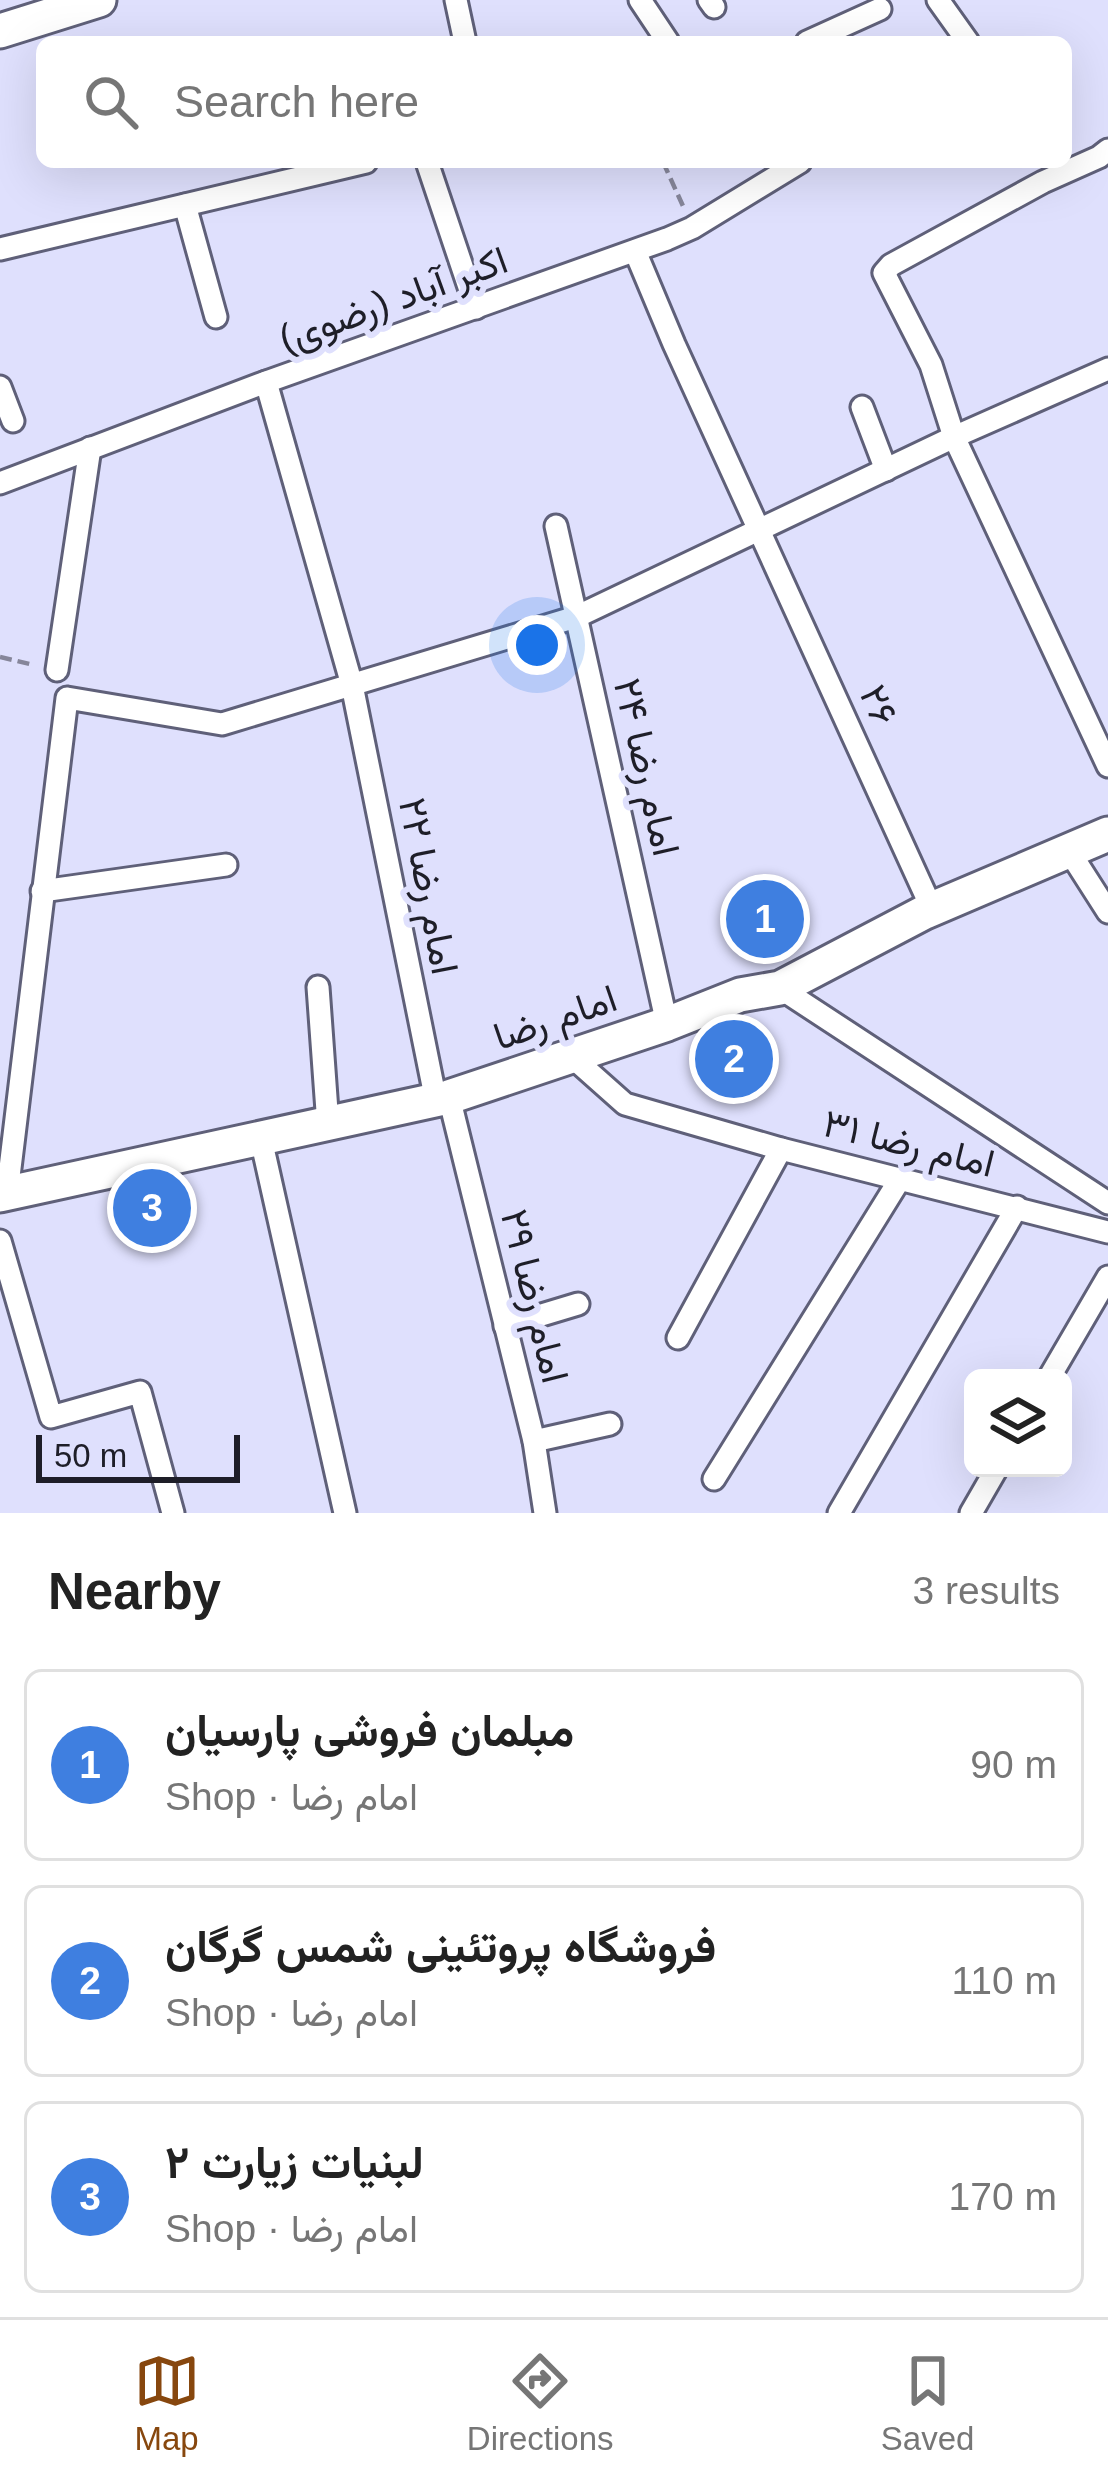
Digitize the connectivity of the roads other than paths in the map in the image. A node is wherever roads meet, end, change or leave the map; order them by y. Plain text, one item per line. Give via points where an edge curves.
1 (99, 0) edge
2 (640, 0) edge
3 (938, 0) edge
4 (456, 2) edge
5 (880, 9) dead end
6 (0, 31) edge
7 (464, 36) edge
8 (664, 36) edge
9 (820, 36) edge
10 (964, 36) edge
11 (1108, 150) edge
12 (1072, 164) edge
13 (341, 168) edge
14 (429, 168) edge
15 (790, 168) edge
16 (1038, 172) edge
17 (185, 205) junction
18 (0, 249) edge
19 (635, 251) junction
20 (476, 308) junction
21 (216, 317) dead end
22 (1108, 369) edge
23 (266, 382) junction
24 (0, 387) edge
25 (862, 407) dead end
26 (13, 421) dead end
27 (954, 437) junction
28 (90, 448) junction
29 (886, 470) junction
30 (0, 484) edge
31 (556, 526) dead end
32 (760, 531) junction
33 (576, 617) junction
34 (57, 670) road end
35 (352, 685) junction
36 (1108, 766) edge
37 (1108, 835) edge
38 (1069, 851) junction
39 (226, 865) dead end
40 (42, 891) junction
41 (932, 909) junction
42 (1108, 912) edge
43 (319, 987) dead end
44 (780, 988) junction
45 (667, 1024) junction
46 (571, 1056) junction
47 (442, 1099) junction
48 (328, 1125) junction
49 (261, 1139) junction
50 (781, 1149) junction
51 (900, 1179) junction
52 (3, 1194) edge
53 (1108, 1203) edge
54 (1017, 1207) junction
55 (1108, 1232) edge
56 (0, 1240) edge
57 (1108, 1277) edge
58 (578, 1304) dead end
59 (506, 1326) junction
60 (678, 1338) dead end
61 (1054, 1369) edge
62 (610, 1424) dead end
63 (534, 1441) junction
64 (992, 1477) edge
65 (714, 1479) dead end
66 (172, 1513) edge
67 (345, 1513) edge
68 (544, 1513) edge
69 (839, 1513) edge
70 (970, 1513) edge

1 - 6 main road
2 - 8 street
3 - 10 street
4 - 7 street
5 - 9 street
11 - 12 street
13 - 17 street
14 - 20 street
15 - 19 street, اکبر آباد (رضوی) via 692,228
16 - 27 street via 884,273 931,365
17 - 18 street
17 - 21 street
19 - 20 street, اکبر آباد (رضوی)
19 - 32 street, ۲۶
20 - 23 street, اکبر آباد (رضوی)
22 - 27 street
23 - 28 street, اکبر آباد (رضوی)
23 - 35 street, امام رضا ۲۲
24 - 26 street
25 - 29 street
27 - 29 street
27 - 36 street
28 - 30 street, اکبر آباد (رضوی)
28 - 34 street
29 - 32 street
31 - 33 street, امام رضا ۲۴
32 - 33 street
32 - 41 street, ۲۶
33 - 35 street
33 - 45 street, امام رضا ۲۴
35 - 40 street via 222,724 67,698
35 - 47 street, امام رضا ۲۲
37 - 38 main road, امام رضا
38 - 41 main road, امام رضا
38 - 42 street
39 - 40 street
40 - 52 street
41 - 44 main road, امام رضا
43 - 48 street
44 - 45 main road, امام رضا
44 - 53 street
45 - 46 main road, امام رضا
46 - 47 main road, امام رضا
46 - 50 street, امام رضا ۳۱ via 625,1105
47 - 48 main road, امام رضا
47 - 59 street, امام رضا ۲۹
48 - 49 main road, امام رضا
49 - 52 main road, امام رضا
49 - 67 street
50 - 51 street, امام رضا ۳۱
50 - 60 street
51 - 54 street, امام رضا ۳۱
51 - 65 street
54 - 55 street, امام رضا ۳۱
54 - 69 street
56 - 66 street via 51,1417 140,1392
57 - 61 street
58 - 59 street
59 - 63 street, امام رضا ۲۹
62 - 63 street
63 - 68 street, امام رضا ۲۹
64 - 70 street

